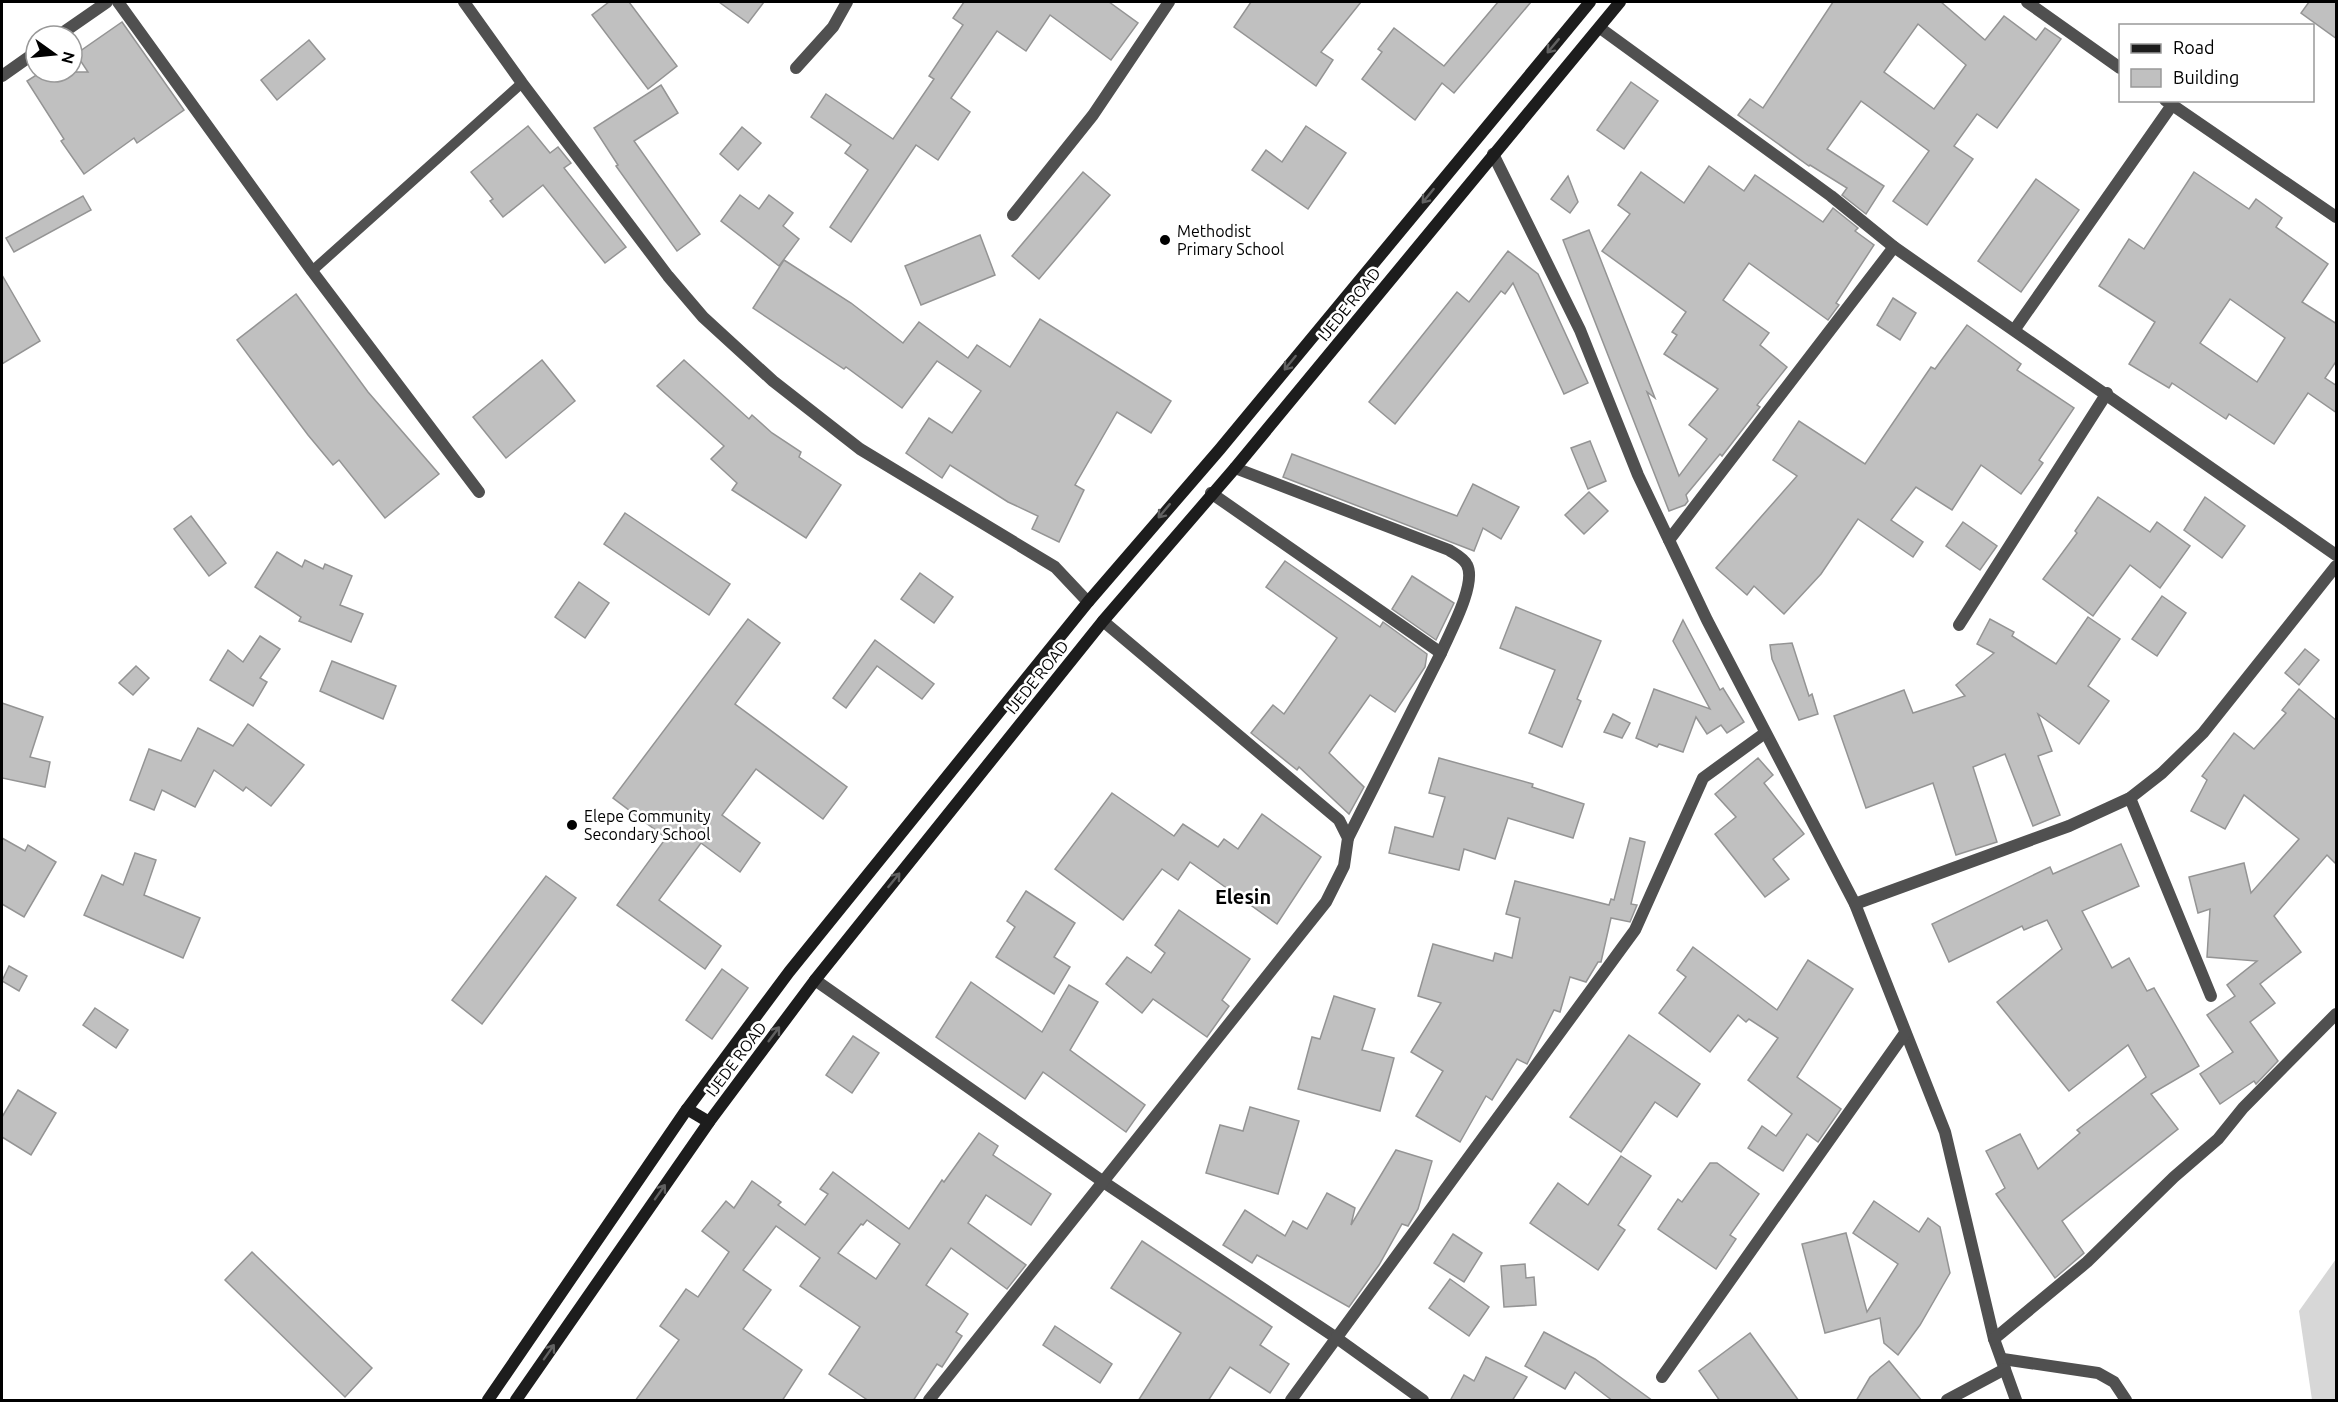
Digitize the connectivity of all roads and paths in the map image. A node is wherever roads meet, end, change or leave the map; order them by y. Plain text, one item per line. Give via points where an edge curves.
1 (107, 2) edge
2 (118, 2) edge
3 (464, 2) edge
4 (847, 2) edge
5 (1168, 2) edge
6 (1590, 2) edge
7 (1620, 2) edge
8 (2027, 2) edge
9 (75, 24) edge
10 (1599, 28) junction
11 (24, 60) edge
12 (2119, 67) edge
13 (796, 68) dead end
14 (2, 76) edge
15 (522, 83) junction
16 (2169, 103) edge
17 (1493, 154) junction
18 (1013, 215) dead end
19 (2337, 217) edge
20 (1894, 247) junction
21 (312, 271) junction
22 (2015, 328) junction
23 (2107, 393) junction
24 (1235, 468) junction
25 (479, 492) dead end
26 (1211, 493) junction
27 (1669, 540) junction
28 (2337, 555) edge
29 (2337, 566) edge
30 (1088, 602) junction
31 (1103, 621) junction
32 (1959, 625) dead end
33 (1442, 653) junction
34 (1765, 733) junction
35 (2130, 798) junction
36 (1348, 838) junction
37 (1855, 904) junction
38 (814, 980) junction
39 (2211, 996) dead end
40 (2337, 1014) edge
41 (1905, 1033) junction
42 (687, 1109) junction
43 (709, 1122) junction
44 (1105, 1183) junction
45 (1338, 1339) junction
46 (1994, 1339) junction
47 (2004, 1364) junction
48 (1662, 1377) dead end
49 (488, 1401) edge
50 (516, 1401) edge
51 (929, 1401) edge
52 (1291, 1401) edge
53 (1423, 1401) edge
54 (1947, 1401) edge
55 (2016, 1401) edge
56 (2126, 1401) edge

1 - 9 street
2 - 21 street
3 - 15 street
4 - 13 street via 833,27
5 - 18 street via 1093,115
6 -> 30 main road, IJEDE ROAD
7 - 10 main road, IJEDE ROAD
8 - 12 street
10 - 17 main road, IJEDE ROAD
10 - 20 street via 1831,196
11 - 14 street
15 - 21 lane
15 - 30 street via 668,276 703,316 773,381 860,449 1054,567
16 - 19 street
16 - 22 street
17 - 24 main road, IJEDE ROAD
17 - 27 street via 1580,330 1638,475
20 - 22 street
20 - 27 street
21 - 25 street
22 - 23 street
23 - 28 street
23 - 32 street
24 - 26 main road, IJEDE ROAD
24 - 33 street via 1461,558 1468,566 1469,579
26 - 31 main road, IJEDE ROAD
26 - 33 street
27 - 34 street
29 - 35 street via 2204,733
30 - 42 main road, IJEDE ROAD via 789,972
31 - 36 street via 1339,820
38 -> 31 main road, IJEDE ROAD
33 - 36 street
34 - 37 street
34 - 45 street via 1702,778 1635,930
35 - 37 street via 2069,826
35 - 39 street
36 - 44 street via 1344,866 1326,902
37 - 41 street
43 -> 38 main road, IJEDE ROAD
38 - 44 street
40 - 46 street via 2243,1108 2218,1139 2125,1227
41 - 46 street via 1945,1132
41 - 48 street
42 - 43 main road
42 - 49 main road, IJEDE ROAD
50 -> 43 main road, IJEDE ROAD
44 - 45 street
44 - 51 street
45 - 52 street
45 - 53 street
46 - 47 street
47 - 54 street
47 - 55 street
47 - 56 street via 2098,1373 2114,1382

